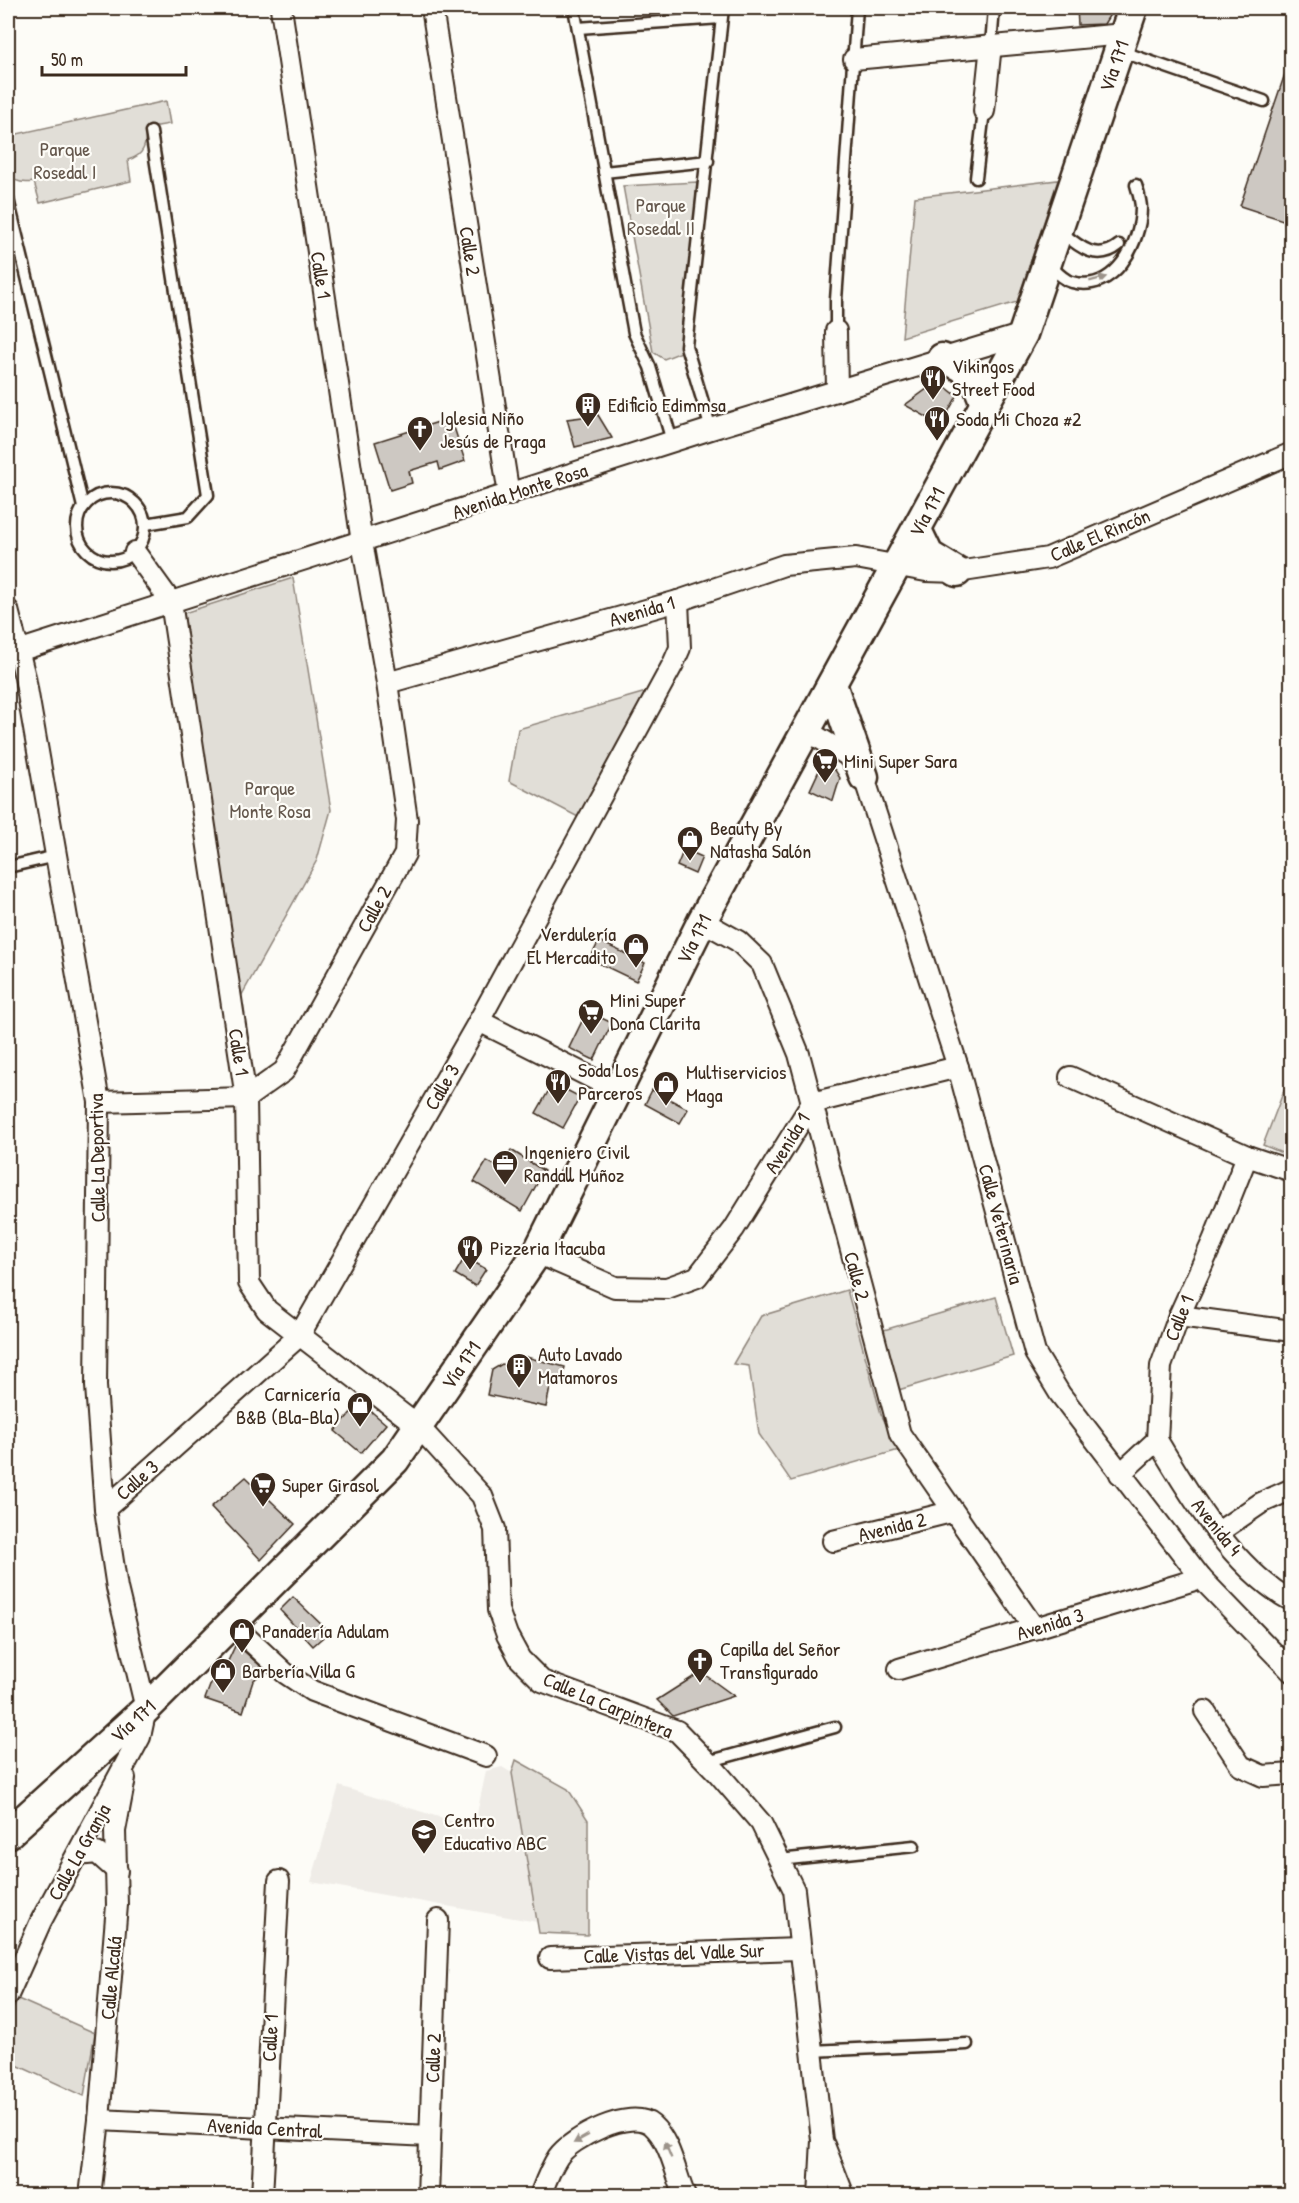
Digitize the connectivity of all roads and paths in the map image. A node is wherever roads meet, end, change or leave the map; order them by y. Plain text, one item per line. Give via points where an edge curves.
1 (281, 8) edge
2 (432, 8) edge
3 (574, 8) edge
4 (857, 8) edge
5 (994, 8) edge
6 (722, 13) edge
7 (579, 28) junction
8 (1126, 31) edge
9 (991, 45) junction
10 (854, 59) junction
11 (1264, 101) dead end
12 (984, 111) joint
13 (151, 132) dead end
14 (708, 161) junction
15 (604, 172) junction
16 (976, 178) dead end
17 (1136, 185) dead end
18 (8, 199) edge
19 (1058, 230) junction
20 (1119, 244) dead end
21 (1047, 263) junction
22 (836, 331) joint
23 (1023, 334) junction
24 (942, 358) junction
25 (837, 391) junction
26 (985, 404) junction
27 (711, 429) junction
28 (672, 441) junction
29 (1292, 453) edge
30 (509, 495) junction
31 (83, 507) junction
32 (146, 524) junction
33 (917, 530) junction
34 (362, 542) junction
35 (135, 552) junction
36 (897, 566) junction
37 (957, 572) junction
38 (678, 601) junction
39 (171, 602) junction
40 (8, 610) edge
41 (18, 651) junction
42 (25, 677) junction
43 (387, 682) junction
44 (832, 684) junction
45 (8, 687) edge
46 (806, 730) junction
47 (864, 777) junction
48 (56, 856) junction
49 (8, 867) edge
50 (702, 921) junction
51 (479, 1021) junction
52 (958, 1067) junction
53 (1070, 1077) dead end
54 (618, 1091) junction
55 (246, 1098) junction
56 (99, 1102) junction
57 (812, 1103) junction
58 (1247, 1156) junction
59 (1292, 1171) edge
60 (537, 1253) junction
61 (1179, 1316) junction
62 (1292, 1331) edge
63 (299, 1336) junction
64 (419, 1427) junction
65 (1157, 1440) junction
66 (1120, 1474) junction
67 (1292, 1489) edge
68 (105, 1509) junction
69 (951, 1512) junction
70 (1217, 1533) junction
71 (833, 1541) dead end
72 (1201, 1578) junction
73 (1292, 1600) edge
74 (232, 1624) junction
75 (1035, 1629) junction
76 (898, 1669) dead end
77 (1292, 1672) edge
78 (146, 1709) junction
79 (1205, 1711) dead end
80 (835, 1727) dead end
81 (486, 1756) dead end
82 (129, 1760) junction
83 (707, 1762) junction
84 (1292, 1774) edge
85 (8, 1834) edge
86 (914, 1846) dead end
87 (77, 1855) junction
88 (779, 1860) junction
89 (117, 1871) junction
90 (279, 1881) dead end
91 (438, 1920) dead end
92 (799, 1948) junction
93 (550, 1958) dead end
94 (8, 1995) edge
95 (967, 2044) dead end
96 (811, 2051) junction
97 (99, 2120) junction
98 (265, 2128) junction
99 (430, 2136) junction
100 (822, 2140) junction
101 (90, 2196) edge
102 (262, 2196) edge
103 (429, 2196) edge
104 (540, 2196) edge
105 (685, 2196) edge
106 (819, 2196) edge
107 (844, 2196) edge

1 - 34 street, Calle 1
2 - 30 street, Calle 2
3 - 7 lane
4 - 10 lane
5 - 9 lane
6 - 7 lane
6 - 14 lane
7 - 15 lane
8 - 9 street
8 - 11 lane
8 - 19 main road, Vía 171
9 - 10 street
9 - 12 street
10 - 22 lane
12 - 16 lane
13 - 32 lane via 208,495 188,517
14 - 15 lane
14 - 27 lane via 686,346
15 - 28 lane via 634,333 650,367
21 -> 17 lane via 1070,282 1082,284 1107,277 1131,253 1136,240 1142,207
18 - 31 lane
19 - 20 lane via 1095,253 1109,252
19 - 21 main road, Vía 171
21 - 23 main road, Vía 171
22 - 25 street
23 - 24 street, Avenida Monte Rosa
23 - 26 main road, Vía 171
24 - 25 street, Avenida Monte Rosa
24 - 26 main road via 965,367 976,380
25 - 27 street, Avenida Monte Rosa
26 - 33 main road, Vía 171
27 - 28 street, Avenida Monte Rosa
28 - 30 street, Avenida Monte Rosa
29 - 37 street, Calle El Rincón via 1048,558
30 - 34 street, Avenida Monte Rosa
31 - 32 lane via 102,494 126,496 143,513
31 - 35 lane via 77,527 85,549 104,560 121,560
32 - 35 lane
33 - 36 main road, Vía 171
33 - 37 main road via 929,555
34 - 39 street, Avenida Monte Rosa
34 - 43 street, Calle 2
35 - 39 street
36 - 37 street, Calle El Rincón
36 - 38 street, Avenida 1 via 856,558 784,564
36 - 44 main road, Vía 171
38 - 43 street, Avenida 1
38 - 51 street, Calle 3 via 680,648 673,664
39 - 41 street, Avenida Monte Rosa
39 - 55 street, Calle 1
40 - 41 street, Calle La Deportiva
41 - 42 street, Calle La Deportiva
42 - 45 street
42 - 48 street, Calle La Deportiva
43 - 55 street, Calle 2 via 407,820 405,854 284,1071
44 - 46 main road, Vía 171
44 - 47 main road
46 - 47 street, Calle Veterinaria via 847,755
46 - 50 main road, Vía 171
47 - 52 street, Calle Veterinaria
48 - 49 lane
48 - 56 street, Calle La Deportiva
50 - 54 main road, Vía 171
50 - 57 street, Calle 2 via 738,941 762,964 799,1054
51 - 54 street
51 - 63 street, Calle 3
52 - 57 street, Avenida 1
52 - 66 street, Calle Veterinaria via 1035,1353 1060,1394
53 - 58 street
54 - 60 main road, Vía 171
55 - 56 street
55 - 63 street, Calle 1 via 249,1283 267,1310
56 - 68 street, Calle La Deportiva via 96,1386
57 - 60 street, Avenida 1 via 734,1229 697,1277 667,1288 615,1287
57 - 69 street, Calle 2 via 900,1434
58 - 59 street
58 - 61 street, Calle 1
60 - 64 main road, Vía 171
61 - 62 street
61 - 65 street, Calle 1 via 1161,1366
63 - 64 street, Calle 1
63 - 68 street, Calle 3
64 - 74 main road, Vía 171 via 395,1460
64 - 83 street, Calle La Carpintera via 482,1496 495,1529 498,1610 520,1659 542,1681 676,1731
65 - 66 street
65 - 70 street, Avenida 4
66 - 72 street, Calle Veterinaria
67 - 70 street via 1261,1503
68 - 78 street, Calle La Deportiva via 117,1588
69 - 71 street, Avenida 2
69 - 75 street, Calle 2
70 - 73 street, Avenida 4 via 1276,1593
72 - 75 street, Avenida 3
72 - 77 street, Calle Veterinaria
74 - 78 main road, Vía 171
74 - 81 street via 285,1673 312,1691
75 - 76 street, Avenida 3
78 - 82 street, Calle La Granja via 140,1737
78 - 85 main road, Vía 171
79 - 84 street via 1241,1766 1263,1776
80 - 83 lane
82 - 87 street, Calle La Granja
82 - 89 street, Calle Alcalá via 116,1831
83 - 88 street, Calle La Carpintera via 761,1822
86 - 88 lane
87 - 89 street via 97,1853
87 - 94 street, Calle La Granja
88 - 92 street, Calle La Carpintera via 794,1890
89 - 97 street, Calle Alcalá
90 - 98 street, Calle 1
91 - 99 street, Calle 2
92 - 93 street, Calle Vistas del Valle Sur
92 - 96 street, Calle La Carpintera
95 - 96 lane
96 - 100 street, Calle La Carpintera
97 - 98 street, Avenida Central
97 - 101 street, Calle Alcalá
98 - 99 street, Avenida Central
98 - 102 street, Calle 1
99 - 103 street, Calle 2
100 - 106 street, Calle La Carpintera
100 - 107 street
105 -> 104 street via 665,2143 651,2124 635,2118 606,2125 573,2143 558,2156

